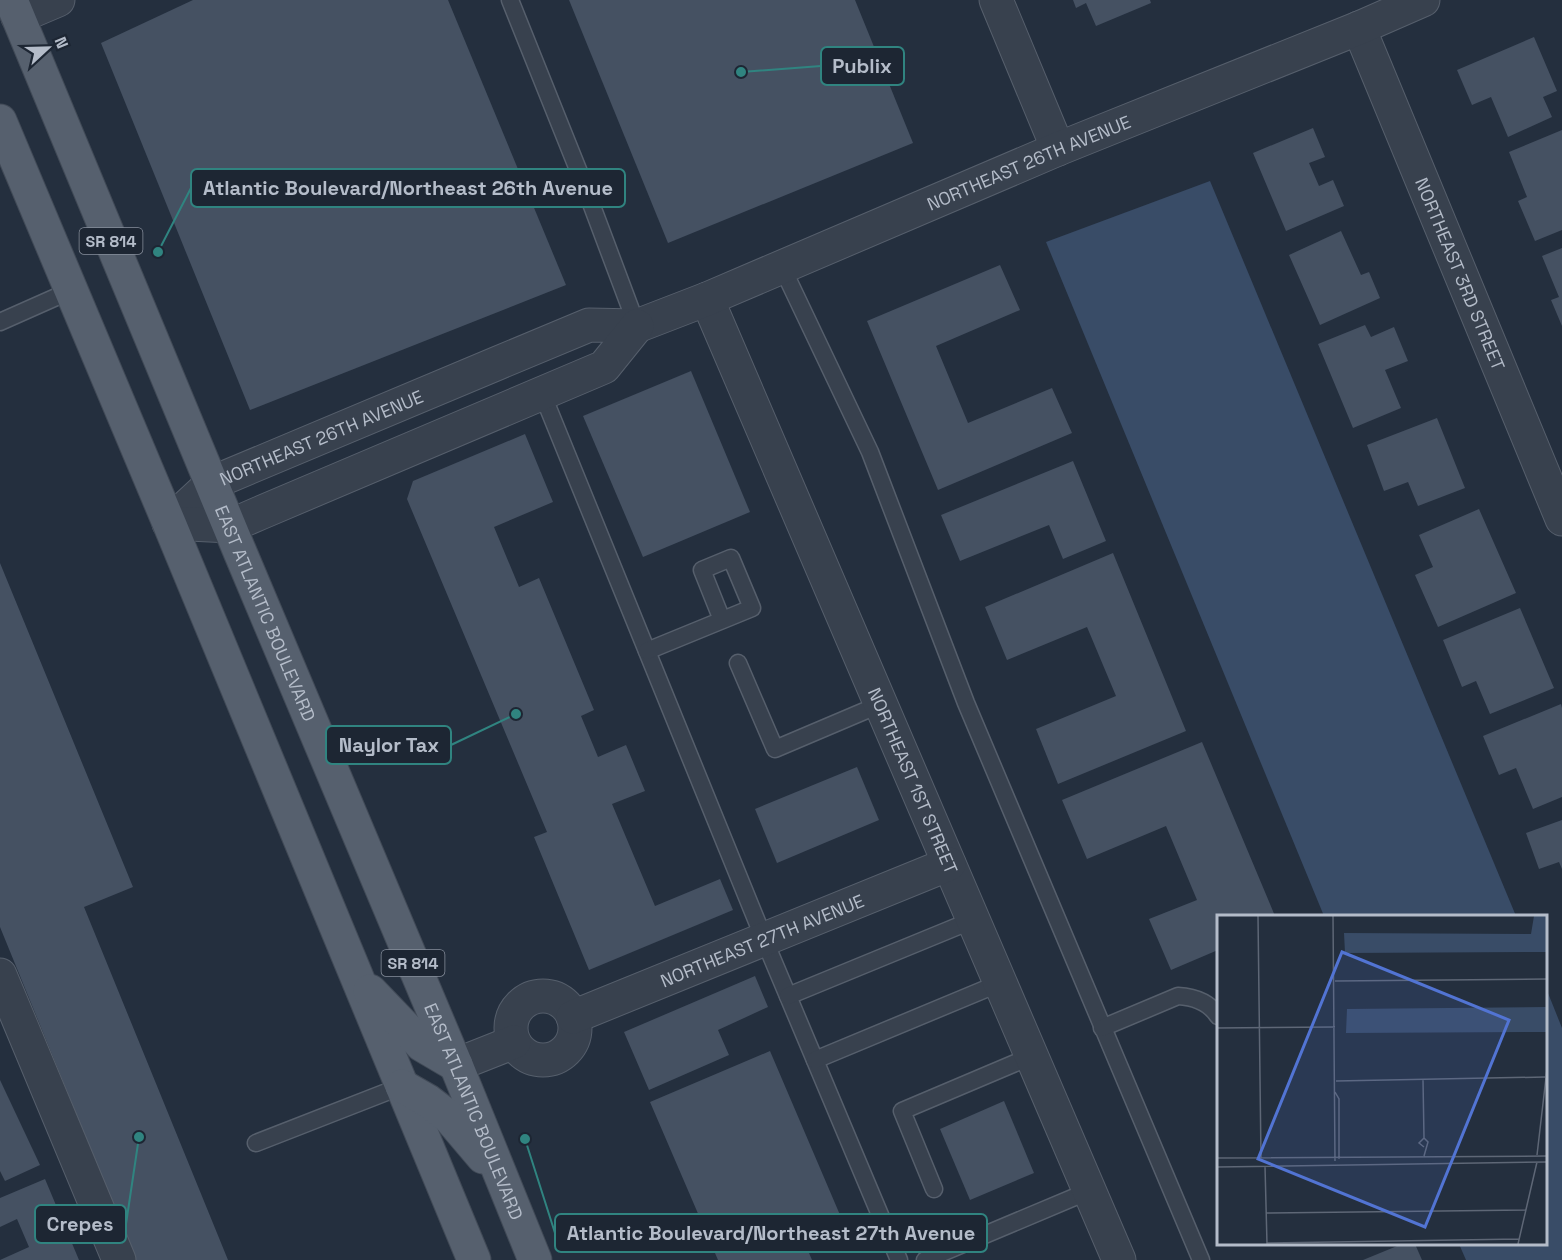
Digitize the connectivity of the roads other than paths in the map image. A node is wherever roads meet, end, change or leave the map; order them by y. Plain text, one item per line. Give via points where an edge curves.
1 (58, 0) edge
2 (510, 0) edge
3 (996, 0) edge
4 (1423, 0) edge
5 (14, 8) edge
6 (1359, 28) junction
7 (0, 121) edge
8 (1058, 149) junction
9 (782, 267) junction
10 (72, 290) junction
11 (707, 299) junction
12 (0, 322) edge
13 (637, 326) junction
14 (542, 393) junction
15 (212, 483) junction
16 (1562, 519) edge
17 (169, 523) junction
18 (230, 526) junction
19 (722, 620) dead end
20 (647, 651) junction
21 (738, 663) dead end
22 (881, 704) junction
23 (949, 864) junction
24 (973, 920) junction
25 (764, 939) junction
26 (0, 975) edge
27 (356, 977) junction
28 (1000, 982) junction
29 (788, 996) junction
30 (1217, 1015) edge
31 (573, 1017) junction
32 (1102, 1028) junction
33 (514, 1042) junction
34 (1032, 1056) junction
35 (815, 1060) junction
36 (456, 1065) junction
37 (402, 1086) junction
38 (256, 1143) dead end
39 (502, 1179) junction
40 (934, 1189) dead end
41 (1089, 1191) junction
42 (119, 1260) edge
43 (474, 1260) edge
44 (535, 1260) edge
45 (899, 1260) edge
46 (925, 1260) edge
47 (1119, 1260) edge
48 (1201, 1260) edge

1 - 5 street
2 - 13 lane
3 - 8 street
4 - 6 street, NORTHEAST 26TH AVENUE
5 - 15 main road, EAST ATLANTIC BOULEVARD / SR 814
6 - 8 street, NORTHEAST 26TH AVENUE
6 - 16 street, NORTHEAST 3RD STREET
7 - 10 main road, SR 814
8 - 9 street, NORTHEAST 26TH AVENUE
9 - 11 street, NORTHEAST 26TH AVENUE
9 - 32 lane via 870,452 966,703
10 - 12 lane
10 - 17 main road, SR 814
11 - 13 street, NORTHEAST 26TH AVENUE
11 - 22 street, NORTHEAST 1ST STREET
13 - 14 street via 604,368
13 - 15 street, NORTHEAST 26TH AVENUE via 589,325
14 - 18 street
14 - 20 lane
15 - 17 street, NORTHEAST 26TH AVENUE
15 - 18 main road, EAST ATLANTIC BOULEVARD / SR 814
17 - 18 street
17 - 27 main road, SR 814
18 - 36 main road, EAST ATLANTIC BOULEVARD / SR 814
19 - 20 lane
20 - 25 lane
21 - 22 lane via 775,749
22 - 23 street, NORTHEAST 1ST STREET
23 - 24 street, NORTHEAST 1ST STREET
23 - 25 street, NORTHEAST 27TH AVENUE
24 - 28 street, NORTHEAST 1ST STREET
24 - 29 lane
25 - 29 lane
25 - 31 street, NORTHEAST 27TH AVENUE
26 - 42 street
27 - 36 main road via 422,1045
27 - 37 main road, SR 814
28 - 34 street, NORTHEAST 1ST STREET
28 - 35 lane
29 - 35 lane
30 - 32 lane via 1208,1004 1178,996
31 - 33 street via 573,1041 555,1058 532,1058
31 - 33 street via 566,1005 555,998 528,999 512,1018
32 - 48 lane
33 - 36 street
34 - 40 lane via 902,1111
34 - 41 street, NORTHEAST 1ST STREET
35 - 45 lane
36 - 39 main road, EAST ATLANTIC BOULEVARD / SR 814
37 - 38 lane
37 - 39 main road via 450,1117
37 - 43 main road, SR 814
39 - 44 main road, EAST ATLANTIC BOULEVARD / SR 814
41 - 46 lane
41 - 47 street, NORTHEAST 1ST STREET

